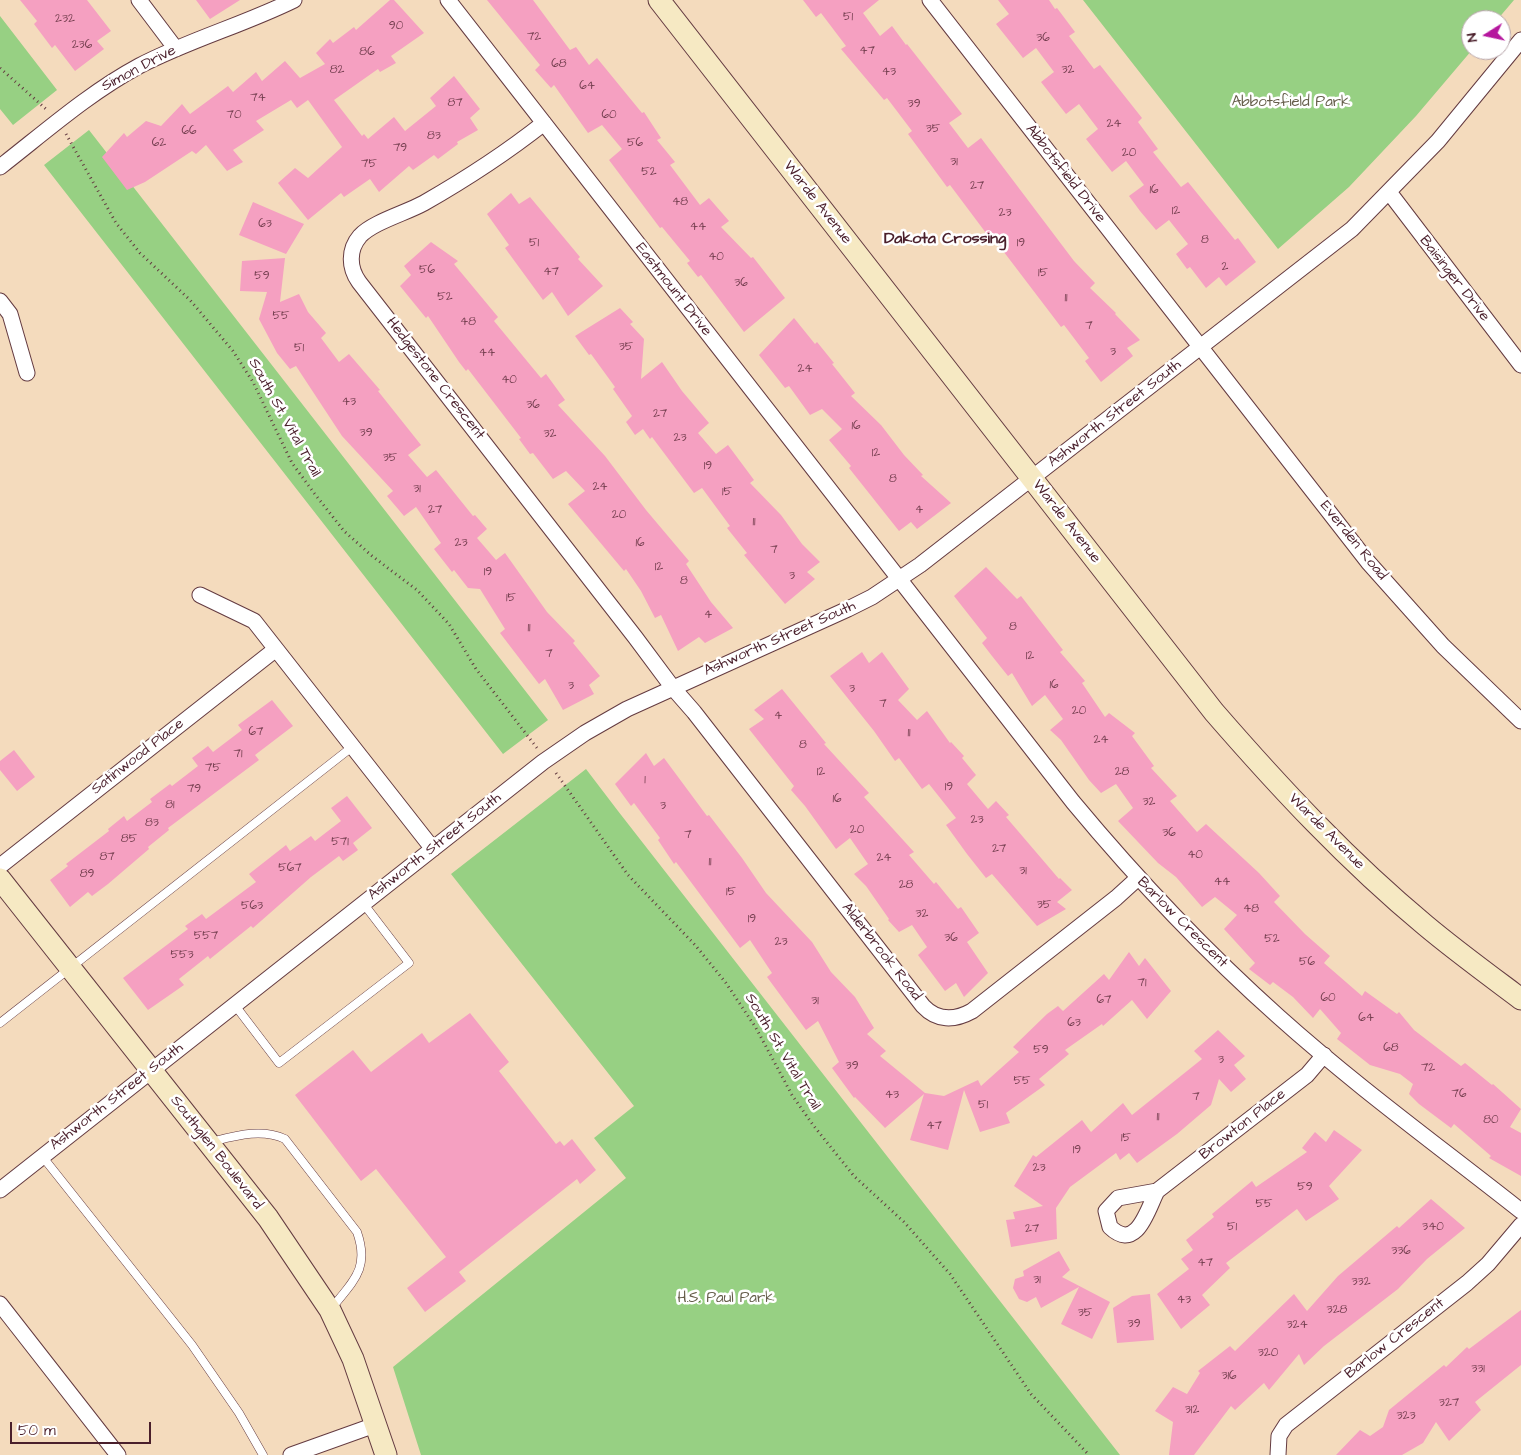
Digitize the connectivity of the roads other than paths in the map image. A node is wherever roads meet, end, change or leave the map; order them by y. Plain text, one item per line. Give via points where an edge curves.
1 (139, 0) edge
2 (294, 0) edge
3 (448, 0) edge
4 (659, 0) edge
5 (930, 0) edge
6 (1521, 40) edge
7 (176, 49) junction
8 (544, 122) junction
9 (0, 166) edge
10 (1389, 192) junction
11 (0, 301) edge
12 (1200, 348) junction
13 (1521, 365) edge
14 (27, 373) dead end
15 (1032, 479) junction
16 (899, 580) junction
17 (200, 595) dead end
18 (276, 649) junction
19 (672, 688) junction
20 (1521, 721) edge
21 (352, 747) junction
22 (433, 849) junction
23 (0, 866) edge
24 (1138, 878) junction
25 (0, 880) edge
26 (363, 903) junction
27 (70, 967) junction
28 (1521, 999) edge
29 (234, 1004) junction
30 (0, 1023) edge
31 (1324, 1055) junction
32 (152, 1070) junction
33 (207, 1143) junction
34 (42, 1156) junction
35 (0, 1190) edge
36 (1157, 1191) dead end
37 (1521, 1211) edge
38 (1521, 1225) edge
39 (0, 1304) edge
40 (330, 1310) junction
41 (375, 1425) junction
42 (118, 1455) edge
43 (263, 1455) edge
44 (290, 1455) edge
45 (386, 1455) edge
46 (1278, 1455) edge

1 - 7 street
2 - 7 street, Simon Drive
3 - 8 street, Eastmount Drive
4 - 15 main road, Warde Avenue
5 - 12 street, Abbotsfield Drive
6 - 10 street, Ashworth Street South via 1438,141
7 - 9 street, Simon Drive via 104,86
8 - 16 street, Eastmount Drive
8 - 19 street, Hedgestone Crescent via 459,182 365,231 353,247 352,267 359,282
10 - 12 street, Ashworth Street South via 1352,229
10 - 13 street, Baisinger Drive
11 - 14 street via 10,314
12 - 15 street, Ashworth Street South
12 - 20 street, Everden Road via 1399,598 1443,646
15 - 16 street, Ashworth Street South
15 - 28 main road, Warde Avenue via 1214,712 1300,808 1425,925
16 - 19 street, Ashworth Street South via 848,609
16 - 24 street, Barlow Crescent via 1073,802
17 - 18 street via 254,621
18 - 21 street
18 - 23 street, Satinwood Place
19 - 22 street, Ashworth Street South via 584,733
19 - 24 street, Alderbrook Road via 923,1006 935,1016 951,1018 972,1011
21 - 22 street
21 - 27 lane
22 - 26 street, Ashworth Street South
24 - 31 street, Barlow Crescent via 1218,960
25 - 27 main road, Southglen Boulevard
26 - 29 street, Ashworth Street South
26 - 29 lane via 409,964 279,1063
27 - 30 lane
27 - 32 main road, Southglen Boulevard
29 - 32 street, Ashworth Street South
31 - 36 street, Browton Place via 1308,1075
31 - 37 street, Barlow Crescent
32 - 33 main road, Southglen Boulevard
32 - 34 street, Ashworth Street South
33 - 40 main road, Southglen Boulevard via 268,1218
33 - 40 lane via 265,1133 285,1139 357,1232 363,1248 363,1264 352,1284
34 - 35 street, Ashworth Street South
34 - 43 lane via 196,1351 239,1413
38 - 46 street, Barlow Crescent via 1467,1283 1286,1425 1278,1436
39 - 42 street
40 - 41 main road, Southglen Boulevard via 353,1359
41 - 44 street
41 - 45 main road, Southglen Boulevard

